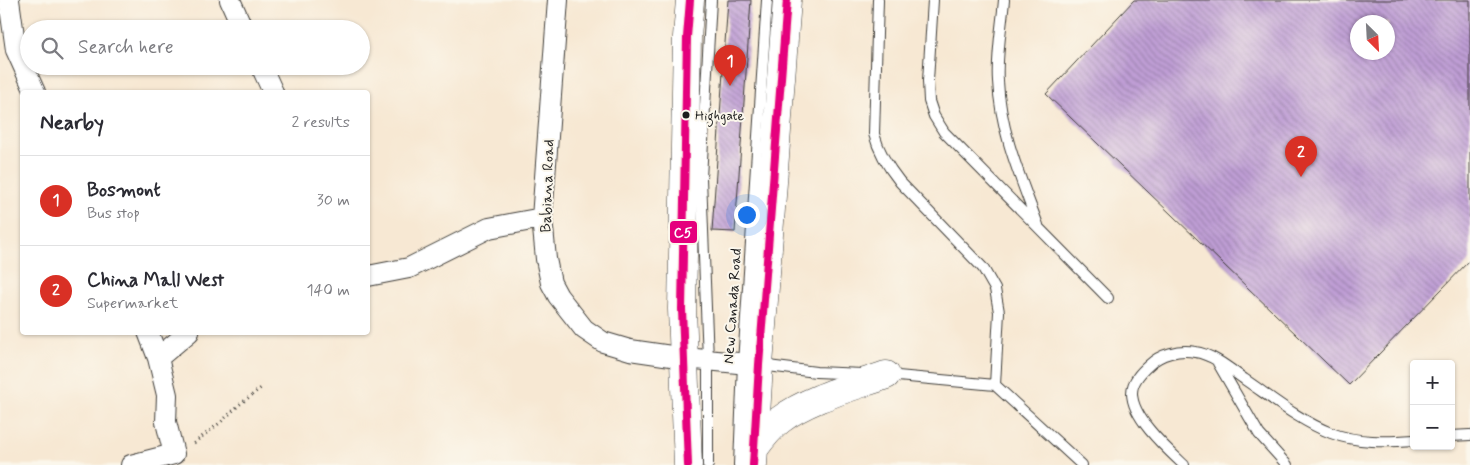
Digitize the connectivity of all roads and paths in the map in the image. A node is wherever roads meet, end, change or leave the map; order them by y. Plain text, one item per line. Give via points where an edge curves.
1 (9, 0) edge
2 (230, 0) edge
3 (558, 0) edge
4 (690, 0) edge
5 (711, 0) edge
6 (767, 0) edge
7 (787, 0) edge
8 (878, 0) edge
9 (933, 0) edge
10 (1004, 0) edge
11 (239, 20) edge
12 (8, 51) edge
13 (20, 69) edge
14 (24, 75) edge
15 (265, 75) edge
16 (34, 90) edge
17 (272, 90) edge
18 (542, 218) junction
19 (1039, 229) junction
20 (370, 276) edge
21 (1108, 298) dead end
22 (149, 335) edge
23 (185, 335) edge
24 (158, 358) junction
25 (696, 359) junction
26 (1217, 361) junction
27 (751, 364) junction
28 (886, 375) junction
29 (995, 385) junction
30 (262, 388) dead end
31 (1470, 435) edge
32 (1455, 436) edge
33 (1410, 440) edge
34 (174, 454) junction
35 (749, 459) edge
36 (131, 465) edge
37 (688, 465) edge
38 (708, 465) edge
39 (1082, 465) edge
40 (1184, 465) edge
41 (1287, 465) edge

1 - 12 street
2 - 11 street
3 - 18 street, Babiana Road
4 - 25 main road via 682,309
5 - 25 lane, New Canada Road via 701,178
6 - 27 lane, New Canada Road
7 - 27 main road
8 - 29 lane via 874,134 879,152 900,182 984,268 995,289 999,312
9 - 19 lane via 928,81 934,116 944,132
10 - 19 lane via 997,80 1000,101 1014,159
12 - 13 street
14 - 16 street
15 - 17 street
18 - 20 street via 489,228 409,268
18 - 25 street, Babiana Road via 551,283 584,329 603,342 630,350
19 - 21 lane
22 - 24 street
23 - 24 street
24 - 34 street via 167,395 166,422
25 - 27 street, Babiana Road
25 - 37 main road
25 - 38 lane, New Canada Road
26 - 33 lane via 1302,418 1331,433 1360,440
26 - 40 lane via 1195,352 1172,352 1153,361 1137,376 1132,392 1135,409
26 - 41 lane via 1259,434
27 - 28 lane via 816,372
27 - 35 main road
28 - 29 lane
28 - 35 main road via 793,412 768,431
29 - 39 lane
30 - 34 path via 205,436
31 - 32 lane
34 - 36 street

